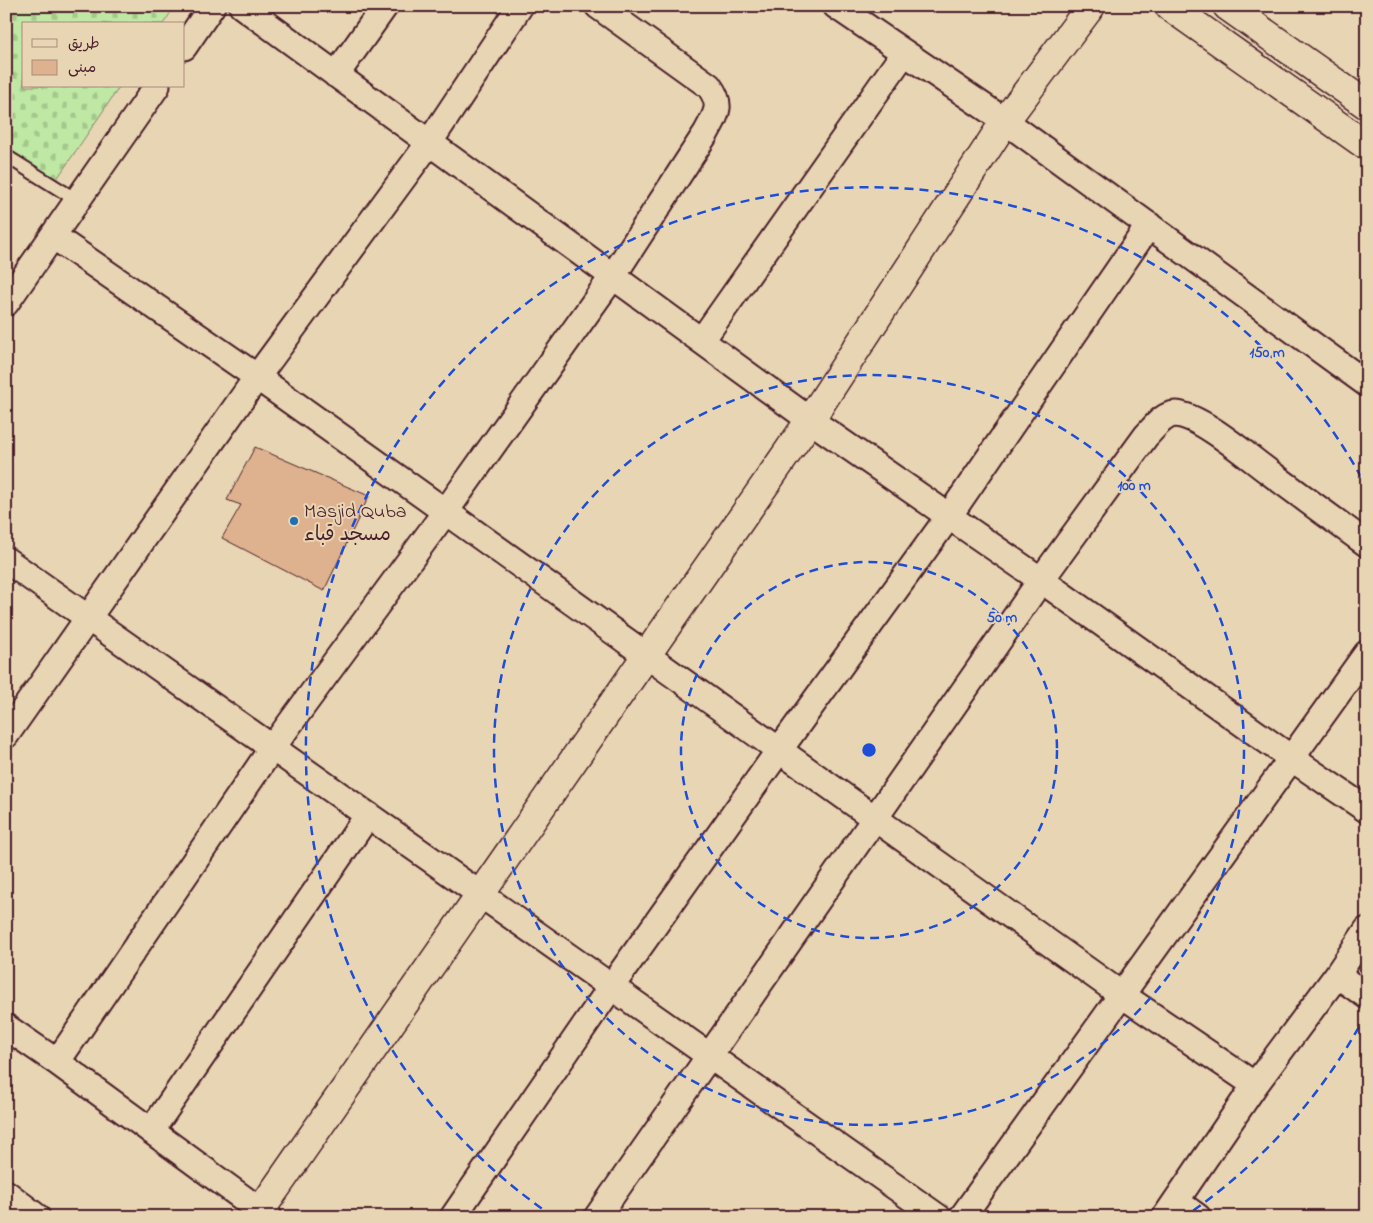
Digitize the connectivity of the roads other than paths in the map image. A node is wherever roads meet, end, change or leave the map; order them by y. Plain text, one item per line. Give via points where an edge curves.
1 (212, 6) edge
2 (242, 6) edge
3 (385, 6) edge
4 (520, 6) edge
5 (598, 6) edge
6 (836, 6) edge
7 (1091, 6) edge
8 (1169, 6) edge
9 (1227, 6) edge
10 (185, 46) edge
11 (904, 53) junction
12 (336, 75) junction
13 (156, 88) edge
14 (1367, 105) edge
15 (1005, 121) junction
16 (428, 143) junction
17 (1367, 146) edge
18 (6, 156) edge
19 (78, 201) junction
20 (1149, 225) junction
21 (53, 236) junction
22 (613, 276) junction
23 (6, 303) edge
24 (702, 340) junction
25 (257, 377) junction
26 (1367, 384) edge
27 (810, 420) junction
28 (446, 511) junction
29 (949, 516) junction
30 (1367, 544) edge
31 (6, 560) edge
32 (1041, 580) junction
33 (88, 619) junction
34 (1367, 653) edge
35 (647, 656) junction
36 (6, 735) edge
37 (272, 748) junction
38 (780, 749) junction
39 (1291, 758) junction
40 (1367, 810) edge
41 (368, 815) junction
42 (876, 819) junction
43 (480, 895) junction
44 (1367, 930) edge
45 (1336, 975) junction
46 (611, 987) junction
47 (1122, 995) junction
48 (1367, 996) edge
49 (6, 1027) edge
50 (708, 1055) junction
51 (57, 1062) junction
52 (1255, 1085) junction
53 (151, 1131) junction
54 (6, 1194) edge
55 (1170, 1209) edge
56 (33, 1215) edge
57 (262, 1215) edge
58 (453, 1217) edge
59 (597, 1217) edge
60 (938, 1217) edge
61 (962, 1217) edge
62 (1198, 1217) edge

1 - 10 street
2 - 12 street
3 - 12 street
4 - 16 street
5 - 22 street via 709,86 718,103 716,116 706,133
6 - 11 street
7 - 15 street
8 - 17 street
9 - 14 street
11 - 15 street
11 - 24 street
12 - 16 street
13 - 19 street
15 - 20 street
15 - 27 street
16 - 22 street
16 - 25 street
18 - 19 lane
19 - 21 street
20 - 26 street
20 - 29 street
21 - 23 street
21 - 25 street
22 - 24 street
22 - 28 street
24 - 27 street
25 - 28 street
25 - 33 street
27 - 29 street
27 - 35 street
28 - 35 street
28 - 37 street
29 - 32 street
29 - 38 street
30 - 32 street via 1215,433 1196,421 1173,414 1158,422 1146,436
31 - 33 street
32 - 39 street
32 - 42 street
33 - 36 street
33 - 37 street
34 - 39 street
35 - 38 street
35 - 43 street
37 - 41 street
37 - 51 street
38 - 42 street
38 - 46 street
39 - 40 street
39 - 47 street
41 - 43 street
41 - 53 street
42 - 47 street
42 - 50 street
43 - 46 street
43 - 57 street
44 - 45 street
45 - 48 street
45 - 52 street
46 - 50 street
46 - 58 street
47 - 52 street
47 - 61 street
49 - 51 street
50 - 59 street
50 - 60 street
51 - 53 street
52 - 55 street
53 - 57 street
54 - 56 street
55 - 62 street

